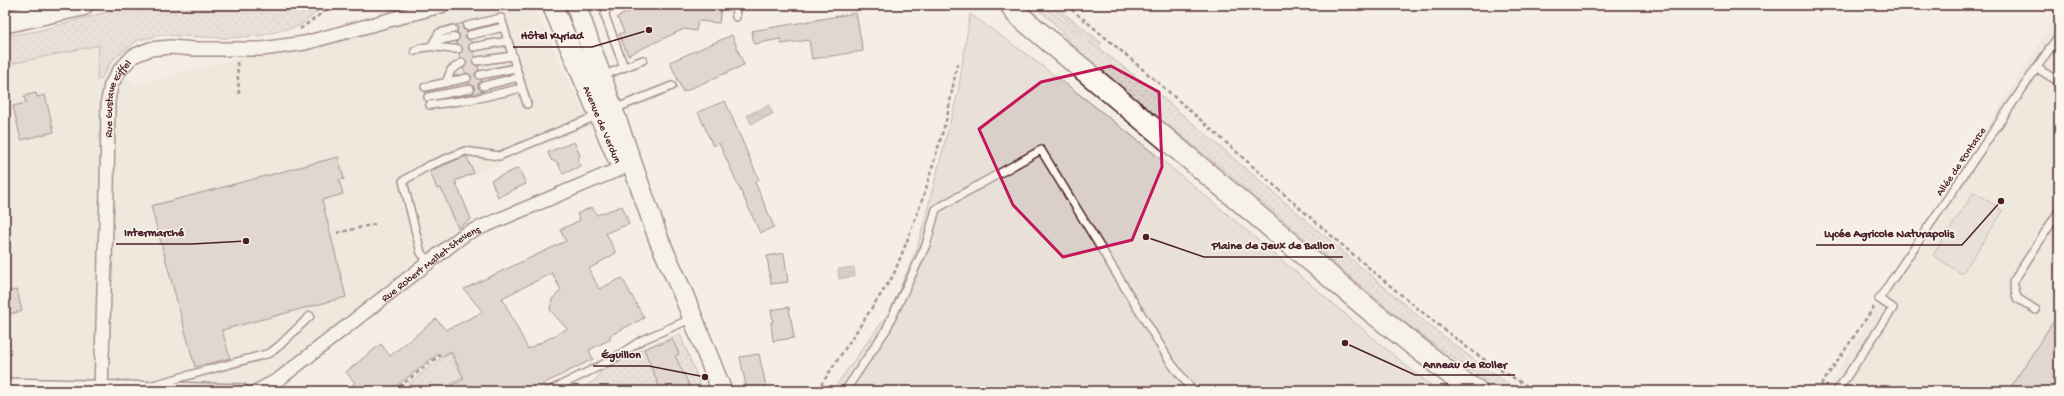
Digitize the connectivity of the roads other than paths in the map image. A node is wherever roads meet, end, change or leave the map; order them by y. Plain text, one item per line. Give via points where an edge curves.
1 (82, 5) edge
2 (442, 5) edge
3 (552, 5) edge
4 (576, 5) edge
5 (607, 5) edge
6 (735, 5) edge
7 (998, 5) edge
8 (1014, 9) edge
9 (736, 17) dead end
10 (5, 22) edge
11 (467, 26) dead end
12 (504, 26) junction
13 (453, 29) dead end
14 (470, 35) dead end
15 (2059, 35) edge
16 (455, 37) dead end
17 (508, 41) junction
18 (433, 45) junction
19 (473, 47) dead end
20 (458, 49) dead end
21 (415, 51) dead end
22 (513, 56) junction
23 (643, 60) dead end
24 (477, 61) dead end
25 (462, 64) dead end
26 (624, 67) junction
27 (516, 68) junction
28 (2037, 68) junction
29 (480, 75) dead end
30 (519, 77) junction
31 (467, 78) dead end
32 (593, 80) junction
33 (446, 82) junction
34 (2059, 82) edge
35 (483, 86) dead end
36 (672, 86) dead end
37 (425, 87) dead end
38 (522, 88) junction
39 (470, 89) dead end
40 (428, 97) dead end
41 (528, 104) dead end
42 (430, 105) dead end
43 (606, 113) junction
44 (622, 168) junction
45 (2059, 211) edge
46 (659, 240) junction
47 (429, 262) junction
48 (2036, 310) dead end
49 (310, 316) dead end
50 (693, 317) junction
51 (5, 385) edge
52 (141, 388) junction
53 (101, 389) edge
54 (242, 391) edge
55 (257, 391) edge
56 (549, 391) edge
57 (722, 391) edge
58 (845, 391) edge
59 (1193, 391) edge
60 (1477, 391) edge
61 (1837, 391) edge

1 - 10 main road
2 - 53 street, Rue Gustave Eiffel via 305,43 262,49 150,49 133,56 119,71 111,85 108,101
3 - 32 main road, Avenue de Verdun
4 - 32 main road, Avenue de Verdun
5 - 26 lane via 607,21
6 - 9 lane
7 - 8 main road
8 - 60 main road via 1365,306 1457,379
11 - 12 lane via 501,18
12 - 14 lane
12 - 17 lane
13 - 18 lane via 440,33
15 - 28 lane, Allée de Fontarce
16 - 18 lane
17 - 19 lane
17 - 22 lane
18 - 20 lane via 449,50
18 - 21 lane
22 - 24 lane
22 - 27 lane
23 - 26 lane
25 - 33 lane via 451,70
26 - 32 lane
27 - 29 lane
27 - 30 lane
28 - 34 lane
28 - 61 lane, Allée de Fontarce via 1880,299 1893,308
30 - 35 lane
30 - 38 lane
31 - 33 lane
32 - 43 main road, Avenue de Verdun
33 - 37 lane
36 - 43 lane
38 - 41 lane
38 - 42 lane via 476,99
39 - 40 lane
43 - 44 main road, Avenue de Verdun
43 - 46 main road, Avenue de Verdun
43 - 47 lane via 499,156 465,150 426,167 403,181 421,254
44 - 46 main road, Avenue de Verdun via 643,215
44 - 47 street, Rue Robert Mallet-Stevens via 465,234
45 - 48 lane via 2013,282 2017,298
46 - 50 main road, Avenue de Verdun
47 - 55 street, Rue Robert Mallet-Stevens via 278,380
49 - 52 lane via 270,353
50 - 56 lane via 642,340 610,360
50 - 57 main road, Avenue de Verdun
51 - 53 street
52 - 53 street
52 - 54 street
58 - 59 lane via 886,330 926,246 936,209 1040,150 1171,363

